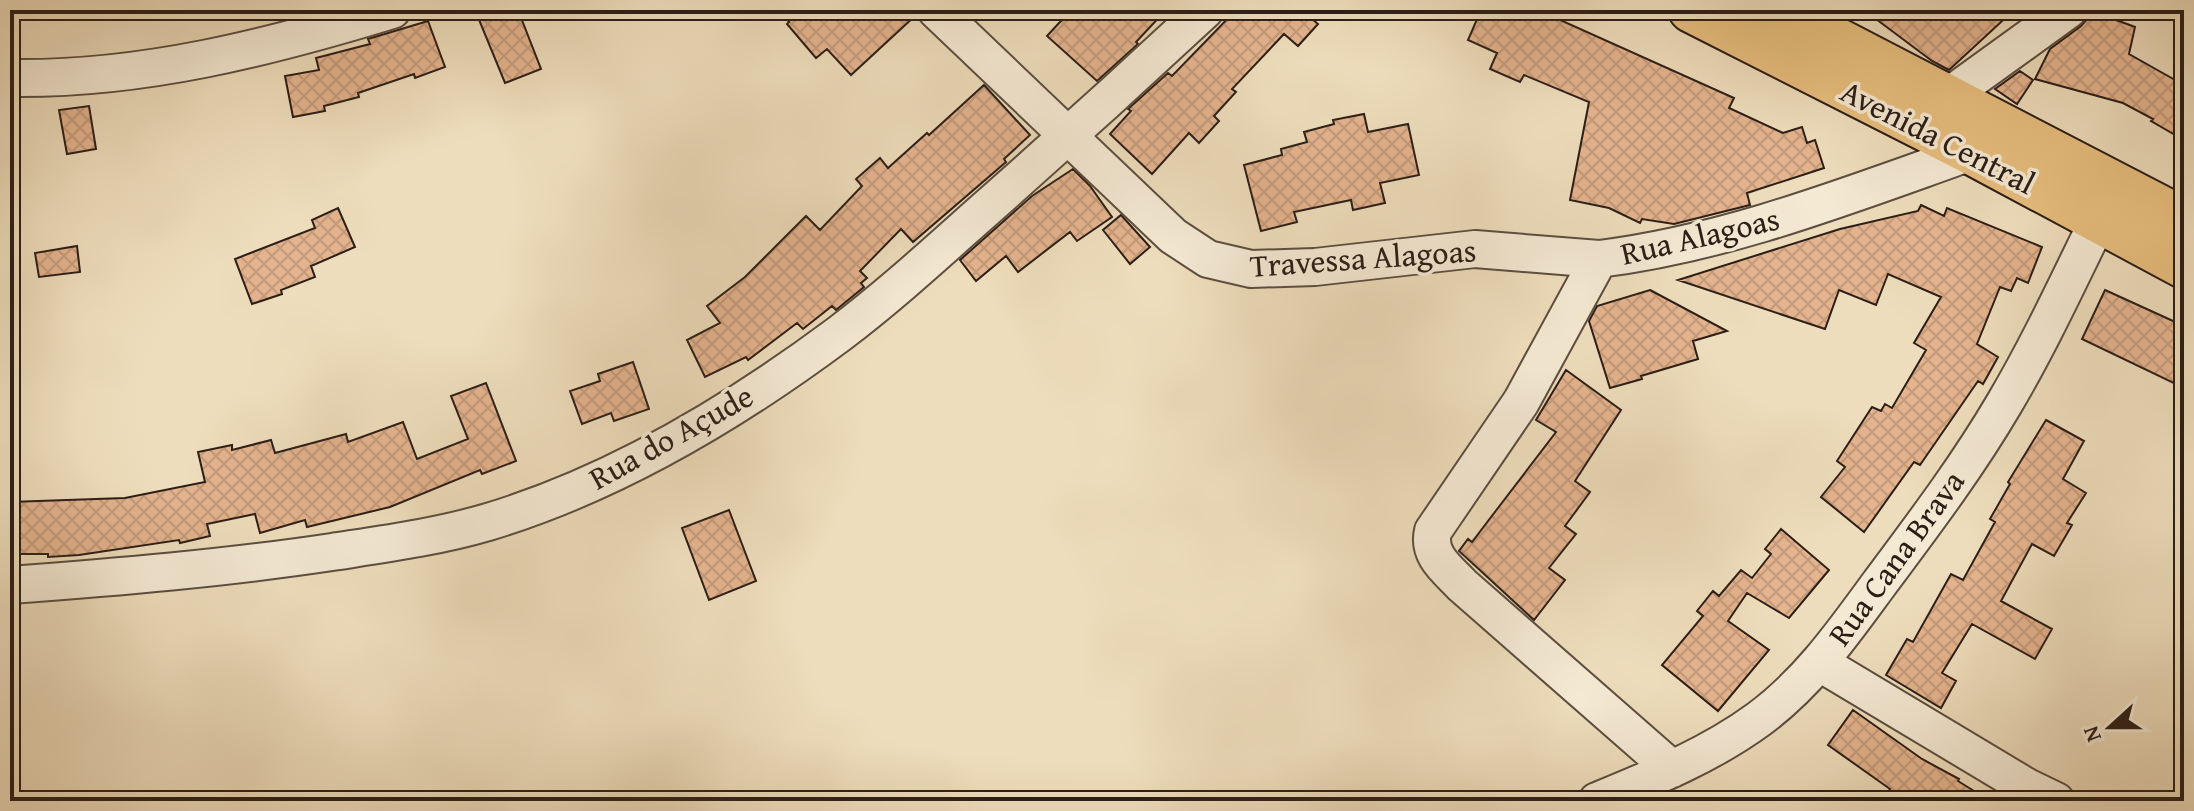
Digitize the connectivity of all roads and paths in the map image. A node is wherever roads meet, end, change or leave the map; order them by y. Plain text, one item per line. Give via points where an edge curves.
1 (392, 10) edge
2 (936, 10) edge
3 (1205, 10) edge
4 (1691, 10) edge
5 (1779, 10) edge
6 (2068, 10) edge
7 (10, 78) edge
8 (1946, 98) junction
9 (1067, 137) junction
10 (1971, 152) junction
11 (2184, 220) edge
12 (2098, 221) junction
13 (1599, 259) junction
14 (2184, 266) edge
15 (10, 585) edge
16 (1820, 663) junction
17 (1672, 769) junction
18 (1597, 801) edge
19 (2056, 801) edge

1 - 7 street via 225,56 74,76
2 - 9 street, Travessa Alagoas
3 - 9 street, Rua do Açude
4 - 10 main road, Avenida Central
5 - 8 main road
6 - 8 street
8 - 11 main road
9 - 13 street, Travessa Alagoas via 1173,236 1225,264 1251,269 1315,267 1475,249
9 - 15 street, Rua do Açude via 839,334 741,402 663,447 542,504 484,523 371,546
10 - 12 main road, Avenida Central
10 - 13 street, Rua Alagoas via 1801,213 1673,247
12 - 14 main road, Avenida Central
12 - 16 street, Rua Cana Brava via 2004,405 1925,523
13 - 17 street, Rua Alagoas via 1521,402 1431,536 1433,551 1462,585
16 - 17 street, Rua Cana Brava via 1759,719
16 - 19 street
17 - 18 street, Rua Cana Brava

